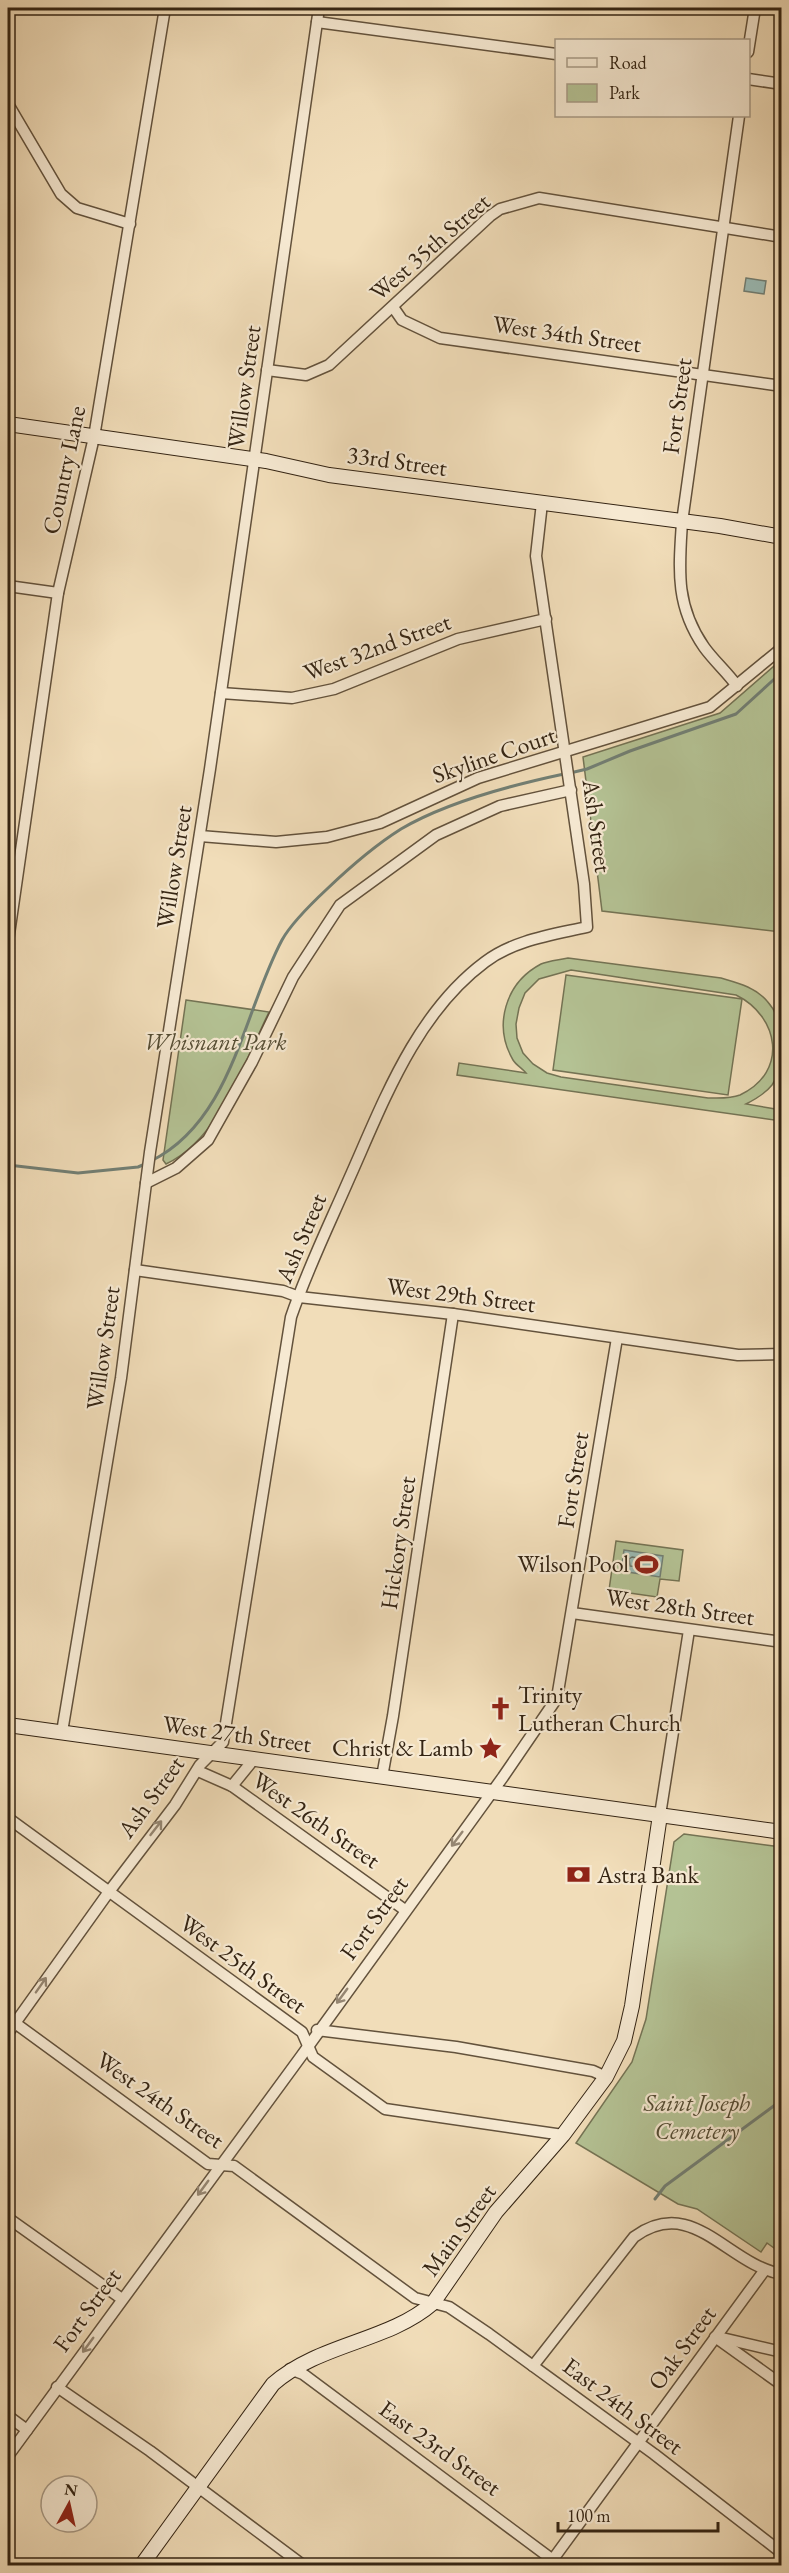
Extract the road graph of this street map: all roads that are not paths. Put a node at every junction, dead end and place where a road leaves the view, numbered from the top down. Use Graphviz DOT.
graph roads {
  1 [pos="165,8"];
  2 [pos="319,8"];
  3 [pos="755,8"];
  4 [pos="317,22"];
  5 [pos="750,39"];
  6 [pos="555,54"];
  7 [pos="750,80"];
  8 [pos="782,84"];
  9 [pos="8,104"];
  10 [pos="739,117"];
  11 [pos="130,224"];
  12 [pos="723,229"];
  13 [pos="782,237"];
  14 [pos="393,307"];
  15 [pos="267,370"];
  16 [pos="702,375"];
  17 [pos="782,386"];
  18 [pos="8,424"];
  19 [pos="94,437"];
  20 [pos="255,460"];
  21 [pos="542,503"];
  22 [pos="682,522"];
  23 [pos="782,537"];
  24 [pos="8,586"];
  25 [pos="58,593"];
  26 [pos="546,619"];
  27 [pos="782,648"];
  28 [pos="737,686"];
  29 [pos="221,693"];
  30 [pos="565,753"];
  31 [pos="571,790"];
  32 [pos="200,836"];
  33 [pos="8,941"];
  34 [pos="147,1179"];
  35 [pos="135,1270"];
  36 [pos="299,1297"];
  37 [pos="453,1314"];
  38 [pos="617,1338"];
  39 [pos="782,1354"];
  40 [pos="572,1613"];
  41 [pos="689,1630"];
  42 [pos="782,1642"];
  43 [pos="8,1725"];
  44 [pos="62,1732"];
  45 [pos="211,1753"];
  46 [pos="254,1759"];
  47 [pos="198,1771"];
  48 [pos="381,1777"];
  49 [pos="232,1786"];
  50 [pos="491,1791"];
  51 [pos="660,1815"];
  52 [pos="8,1818"];
  53 [pos="782,1832"];
  54 [pos="108,1893"];
  55 [pos="405,1910"];
  56 [pos="15,2023"];
  57 [pos="317,2030"];
  58 [pos="8,2033"];
  59 [pos="308,2045"];
  60 [pos="606,2076"];
  61 [pos="563,2135"];
  62 [pos="218,2166"];
  63 [pos="8,2218"];
  64 [pos="764,2271"];
  65 [pos="782,2274"];
  66 [pos="122,2299"];
  67 [pos="433,2303"];
  68 [pos="715,2337"];
  69 [pos="782,2352"];
  70 [pos="533,2366"];
  71 [pos="290,2369"];
  72 [pos="782,2385"];
  73 [pos="57,2387"];
  74 [pos="8,2416"];
  75 [pos="27,2430"];
  76 [pos="638,2442"];
  77 [pos="8,2456"];
  78 [pos="198,2487"];
  79 [pos="782,2553"];
  80 [pos="554,2563"];
  81 [pos="141,2565"];
  82 [pos="304,2565"];
  1 -- 11 [label="street, Country Lane"];
  2 -- 4 [label="street, Willow Street"];
  3 -- 5 [label="street"];
  4 -- 6 [label="street"];
  4 -- 15 [label="street, Willow Street"];
  7 -- 8 [label="street"];
  9 -- 11 [label="street"];
  10 -- 12 [label="street, Fort Street"];
  11 -- 19 [label="street, Country Lane"];
  12 -- 13 [label="street, West 35th Street"];
  12 -- 14 [label="street, West 35th Street"];
  12 -- 16 [label="street, Fort Street"];
  14 -- 15 [label="street, West 35th Street"];
  14 -- 16 [label="street, West 34th Street"];
  15 -- 20 [label="street, Willow Street"];
  16 -- 17 [label="street, West 34th Street"];
  16 -- 22 [label="street, Fort Street"];
  18 -- 19 [label="street, 33rd Street"];
  19 -- 20 [label="street, 33rd Street"];
  19 -- 25 [label="street, Country Lane"];
  20 -- 21 [label="street, 33rd Street"];
  20 -- 29 [label="street, Willow Street"];
  21 -- 22 [label="street, 33rd Street"];
  21 -- 26 [label="street, Ash Street"];
  22 -- 23 [label="street, 33rd Street"];
  22 -- 28 [label="street, Fort Street"];
  24 -- 25 [label="street"];
  25 -- 33 [label="street, Country Lane"];
  26 -- 29 [label="street, West 32nd Street"];
  26 -- 30 [label="street, Ash Street"];
  27 -- 28 [label="street, Skyline Court"];
  28 -- 30 [label="street, Skyline Court"];
  29 -- 32 [label="street, Willow Street"];
  30 -- 31 [label="street, Ash Street"];
  30 -- 32 [label="street, Skyline Court"];
  31 -- 34 [label="street"];
  31 -- 36 [label="street, Ash Street"];
  32 -- 34 [label="street, Willow Street"];
  34 -- 35 [label="street, Willow Street"];
  35 -- 36 [label="street, West 29th Street"];
  35 -- 44 [label="street, Willow Street"];
  36 -- 37 [label="street, West 29th Street"];
  36 -- 45 [label="street, Ash Street"];
  37 -- 38 [label="street, West 29th Street"];
  37 -- 48 [label="street, Hickory Street"];
  38 -- 39 [label="street, West 29th Street"];
  38 -- 40 [label="street, Fort Street"];
  40 -- 41 [label="street, West 28th Street"];
  40 -- 50 [label="street, Fort Street"];
  41 -- 42 [label="street, West 28th Street"];
  41 -- 51 [label="street"];
  43 -- 44 [label="street, West 27th Street"];
  44 -- 45 [label="street, West 27th Street"];
  45 -- 46 [label="street, West 27th Street"];
  45 -- 47 [label="street, Ash Street"];
  46 -- 48 [label="street, West 27th Street"];
  46 -- 49 [label="street"];
  47 -- 49 [label="street, West 26th Street"];
  54 -- 47 [label="street, Ash Street, one-way"];
  48 -- 50 [label="street, West 27th Street"];
  49 -- 55 [label="street, West 26th Street"];
  50 -- 51 [label="street, West 27th Street"];
  50 -- 55 [label="street, Fort Street, one-way"];
  51 -- 53 [label="street, West 27th Street"];
  51 -- 60 [label="street, Main Street"];
  52 -- 54 [label="street, West 25th Street"];
  56 -- 54 [label="street, Ash Street, one-way"];
  54 -- 59 [label="street, West 25th Street"];
  55 -- 57 [label="street, Fort Street, one-way"];
  56 -- 58 [label="street, Ash Street"];
  56 -- 62 [label="street, West 24th Street"];
  57 -- 59 [label="street, Fort Street"];
  57 -- 60 [label="street"];
  59 -- 61 [label="street, West 25th Street"];
  59 -- 62 [label="street, Fort Street"];
  60 -- 61 [label="street, Main Street"];
  61 -- 67 [label="street, Main Street"];
  62 -- 66 [label="street, Fort Street, one-way"];
  62 -- 67 [label="street, West 24th Street"];
  63 -- 66 [label="street"];
  64 -- 65 [label="street"];
  64 -- 68 [label="street, Oak Street"];
  64 -- 70 [label="street"];
  66 -- 73 [label="street, Fort Street, one-way"];
  67 -- 70 [label="street, East 24th Street"];
  67 -- 71 [label="street, Main Street"];
  68 -- 69 [label="street"];
  68 -- 72 [label="street"];
  68 -- 76 [label="street, Oak Street"];
  70 -- 76 [label="street, East 24th Street"];
  71 -- 78 [label="street, Main Street"];
  71 -- 80 [label="street, East 23rd Street"];
  73 -- 75 [label="street, Fort Street"];
  73 -- 78 [label="street"];
  74 -- 75 [label="street"];
  75 -- 77 [label="street, Fort Street"];
  76 -- 79 [label="street, East 24th Street"];
  76 -- 80 [label="street, Oak Street"];
  78 -- 81 [label="street, Main Street"];
  78 -- 82 [label="street"];
}
